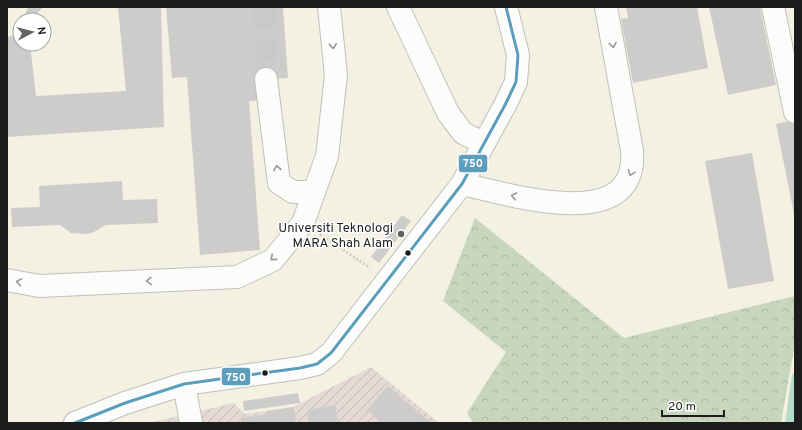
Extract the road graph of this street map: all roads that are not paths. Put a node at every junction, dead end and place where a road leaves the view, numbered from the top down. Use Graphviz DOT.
graph roads {
  1 [pos="329,7"];
  2 [pos="398,7"];
  3 [pos="506,7"];
  4 [pos="606,7"];
  5 [pos="773,7"];
  6 [pos="266,79"];
  7 [pos="795,112"];
  8 [pos="483,143"];
  9 [pos="462,184"];
  10 [pos="314,192"];
  11 [pos="7,280"];
  12 [pos="184,384"];
  13 [pos="75,423"];
  14 [pos="190,423"];
  1 -- 10 [label="street, one-way"];
  2 -- 8 [label="street"];
  3 -- 8 [label="street"];
  4 -- 9 [label="street, one-way"];
  5 -- 7 [label="street"];
  10 -- 6 [label="street, one-way"];
  8 -- 9 [label="street"];
  9 -- 12 [label="street"];
  10 -- 11 [label="street, one-way"];
  12 -- 13 [label="street"];
  12 -- 14 [label="street"];
}
